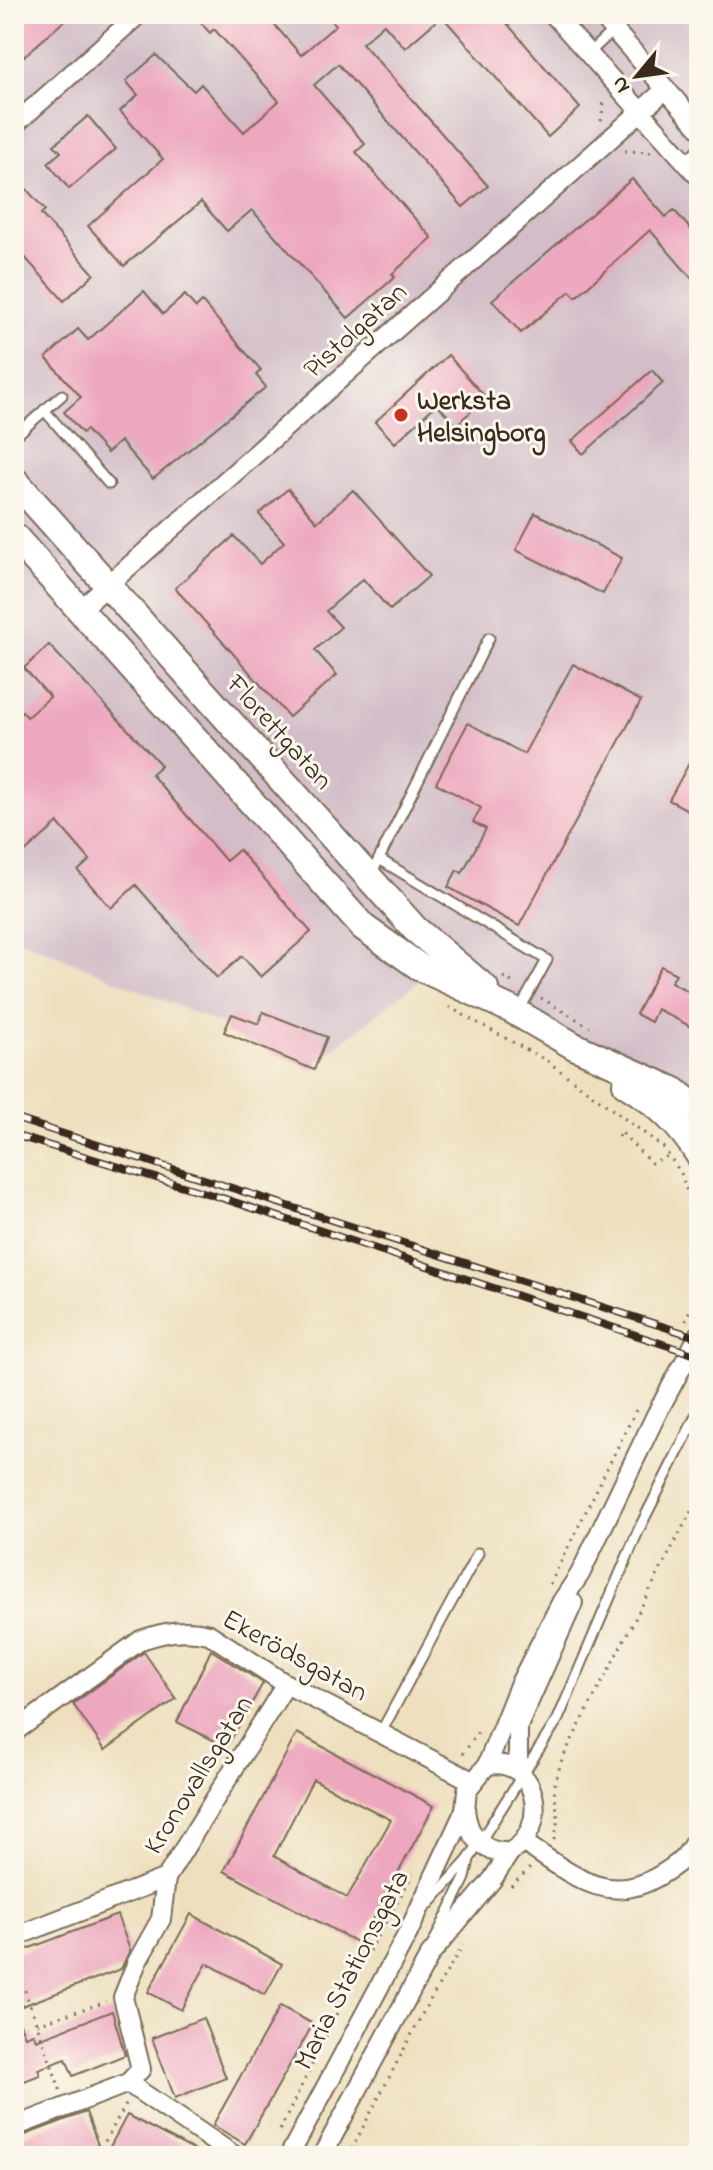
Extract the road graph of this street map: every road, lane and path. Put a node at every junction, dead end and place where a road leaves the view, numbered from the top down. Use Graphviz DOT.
graph roads {
  1 [pos="139,14"];
  2 [pos="553,14"];
  3 [pos="600,14"];
  4 [pos="630,14"];
  5 [pos="613,29"];
  6 [pos="588,54"];
  7 [pos="666,89"];
  8 [pos="640,112"];
  9 [pos="14,125"];
  10 [pos="699,127"];
  11 [pos="692,155"];
  12 [pos="699,177"];
  13 [pos="62,395"];
  14 [pos="44,410"];
  15 [pos="14,437"];
  16 [pos="14,480"];
  17 [pos="109,484"];
  18 [pos="14,536"];
  19 [pos="108,585"];
  20 [pos="80,610"];
  21 [pos="489,638"];
  22 [pos="374,869"];
  23 [pos="515,1012"];
  24 [pos="692,1121"];
  25 [pos="618,1137"];
  26 [pos="663,1147"];
  27 [pos="699,1155"];
  28 [pos="669,1156"];
  29 [pos="699,1212"];
  30 [pos="693,1213"];
  31 [pos="699,1255"];
  32 [pos="699,1335"];
  33 [pos="699,1410"];
  34 [pos="478,1553"];
  35 [pos="580,1574"];
  36 [pos="286,1684"];
  37 [pos="14,1732"];
  38 [pos="381,1732"];
  39 [pos="487,1765"];
  40 [pos="521,1773"];
  41 [pos="472,1781"];
  42 [pos="465,1810"];
  43 [pos="699,1834"];
  44 [pos="480,1843"];
  45 [pos="517,1847"];
  46 [pos="469,1859"];
  47 [pos="166,1878"];
  48 [pos="408,1933"];
  49 [pos="14,1937"];
  50 [pos="430,1955"];
  51 [pos="14,1960"];
  52 [pos="123,1997"];
  53 [pos="37,2024"];
  54 [pos="132,2085"];
  55 [pos="67,2106"];
  56 [pos="14,2127"];
  57 [pos="96,2156"];
  58 [pos="235,2156"];
  59 [pos="289,2156"];
  60 [pos="322,2156"];
  1 -- 9 [label="street"];
  2 -- 6 [label="street"];
  3 -- 5 [label="street"];
  4 -- 5 [label="lane"];
  5 -- 6 [label="lane"];
  5 -- 7 [label="street"];
  6 -- 8 [label="street"];
  7 -- 8 [label="street, Pistolgatan"];
  7 -- 10 [label="street"];
  8 -- 11 [label="street"];
  8 -- 19 [label="street, Pistolgatan"];
  11 -- 12 [label="street"];
  13 -- 14 [label="lane"];
  14 -- 15 [label="lane"];
  14 -- 17 [label="lane"];
  16 -- 19 [label="street, Florettgatan"];
  18 -- 20 [label="street, Florettgatan"];
  19 -- 20 [label="street, Pistolgatan"];
  19 -- 22 [label="street, Florettgatan"];
  20 -- 23 [label="street, Florettgatan"];
  21 -- 22 [label="lane"];
  22 -- 23 [label="street, Florettgatan"];
  22 -- 23 [label="lane"];
  23 -- 24 [label="street, Florettgatan"];
  24 -- 27 [label="street"];
  25 -- 28 [label="path"];
  26 -- 28 [label="path"];
  28 -- 30 [label="path"];
  29 -- 30 [label="path"];
  30 -- 31 [label="path"];
  32 -- 35 [label="street, Maria Stationsgata"];
  33 -- 40 [label="lane"];
  34 -- 38 [label="lane"];
  35 -- 39 [label="street, Maria Stationsgata"];
  35 -- 40 [label="street, Maria Stationsgata"];
  36 -- 37 [label="street, Ekerödsgatan"];
  36 -- 38 [label="street, Ekerödsgatan"];
  36 -- 47 [label="street, Kronovallsgatan"];
  38 -- 41 [label="street, Ekerödsgatan"];
  39 -- 40 [label="street"];
  39 -- 41 [label="street, Maria Stationsgata"];
  40 -- 44 [label="lane"];
  40 -- 45 [label="street, Maria Stationsgata"];
  41 -- 42 [label="street, Maria Stationsgata"];
  42 -- 44 [label="street"];
  42 -- 48 [label="street, Maria Stationsgata"];
  43 -- 45 [label="street"];
  44 -- 45 [label="street"];
  44 -- 46 [label="lane"];
  45 -- 50 [label="street, Maria Stationsgata"];
  46 -- 48 [label="lane"];
  46 -- 50 [label="lane"];
  47 -- 49 [label="street, Kronovallsgatan"];
  47 -- 52 [label="street"];
  48 -- 59 [label="street, Maria Stationsgata"];
  50 -- 60 [label="street, Maria Stationsgata"];
  51 -- 53 [label="path"];
  52 -- 53 [label="path"];
  52 -- 54 [label="street"];
  53 -- 55 [label="path"];
  54 -- 55 [label="street"];
  54 -- 57 [label="path"];
  54 -- 58 [label="street"];
  55 -- 56 [label="street"];
}
